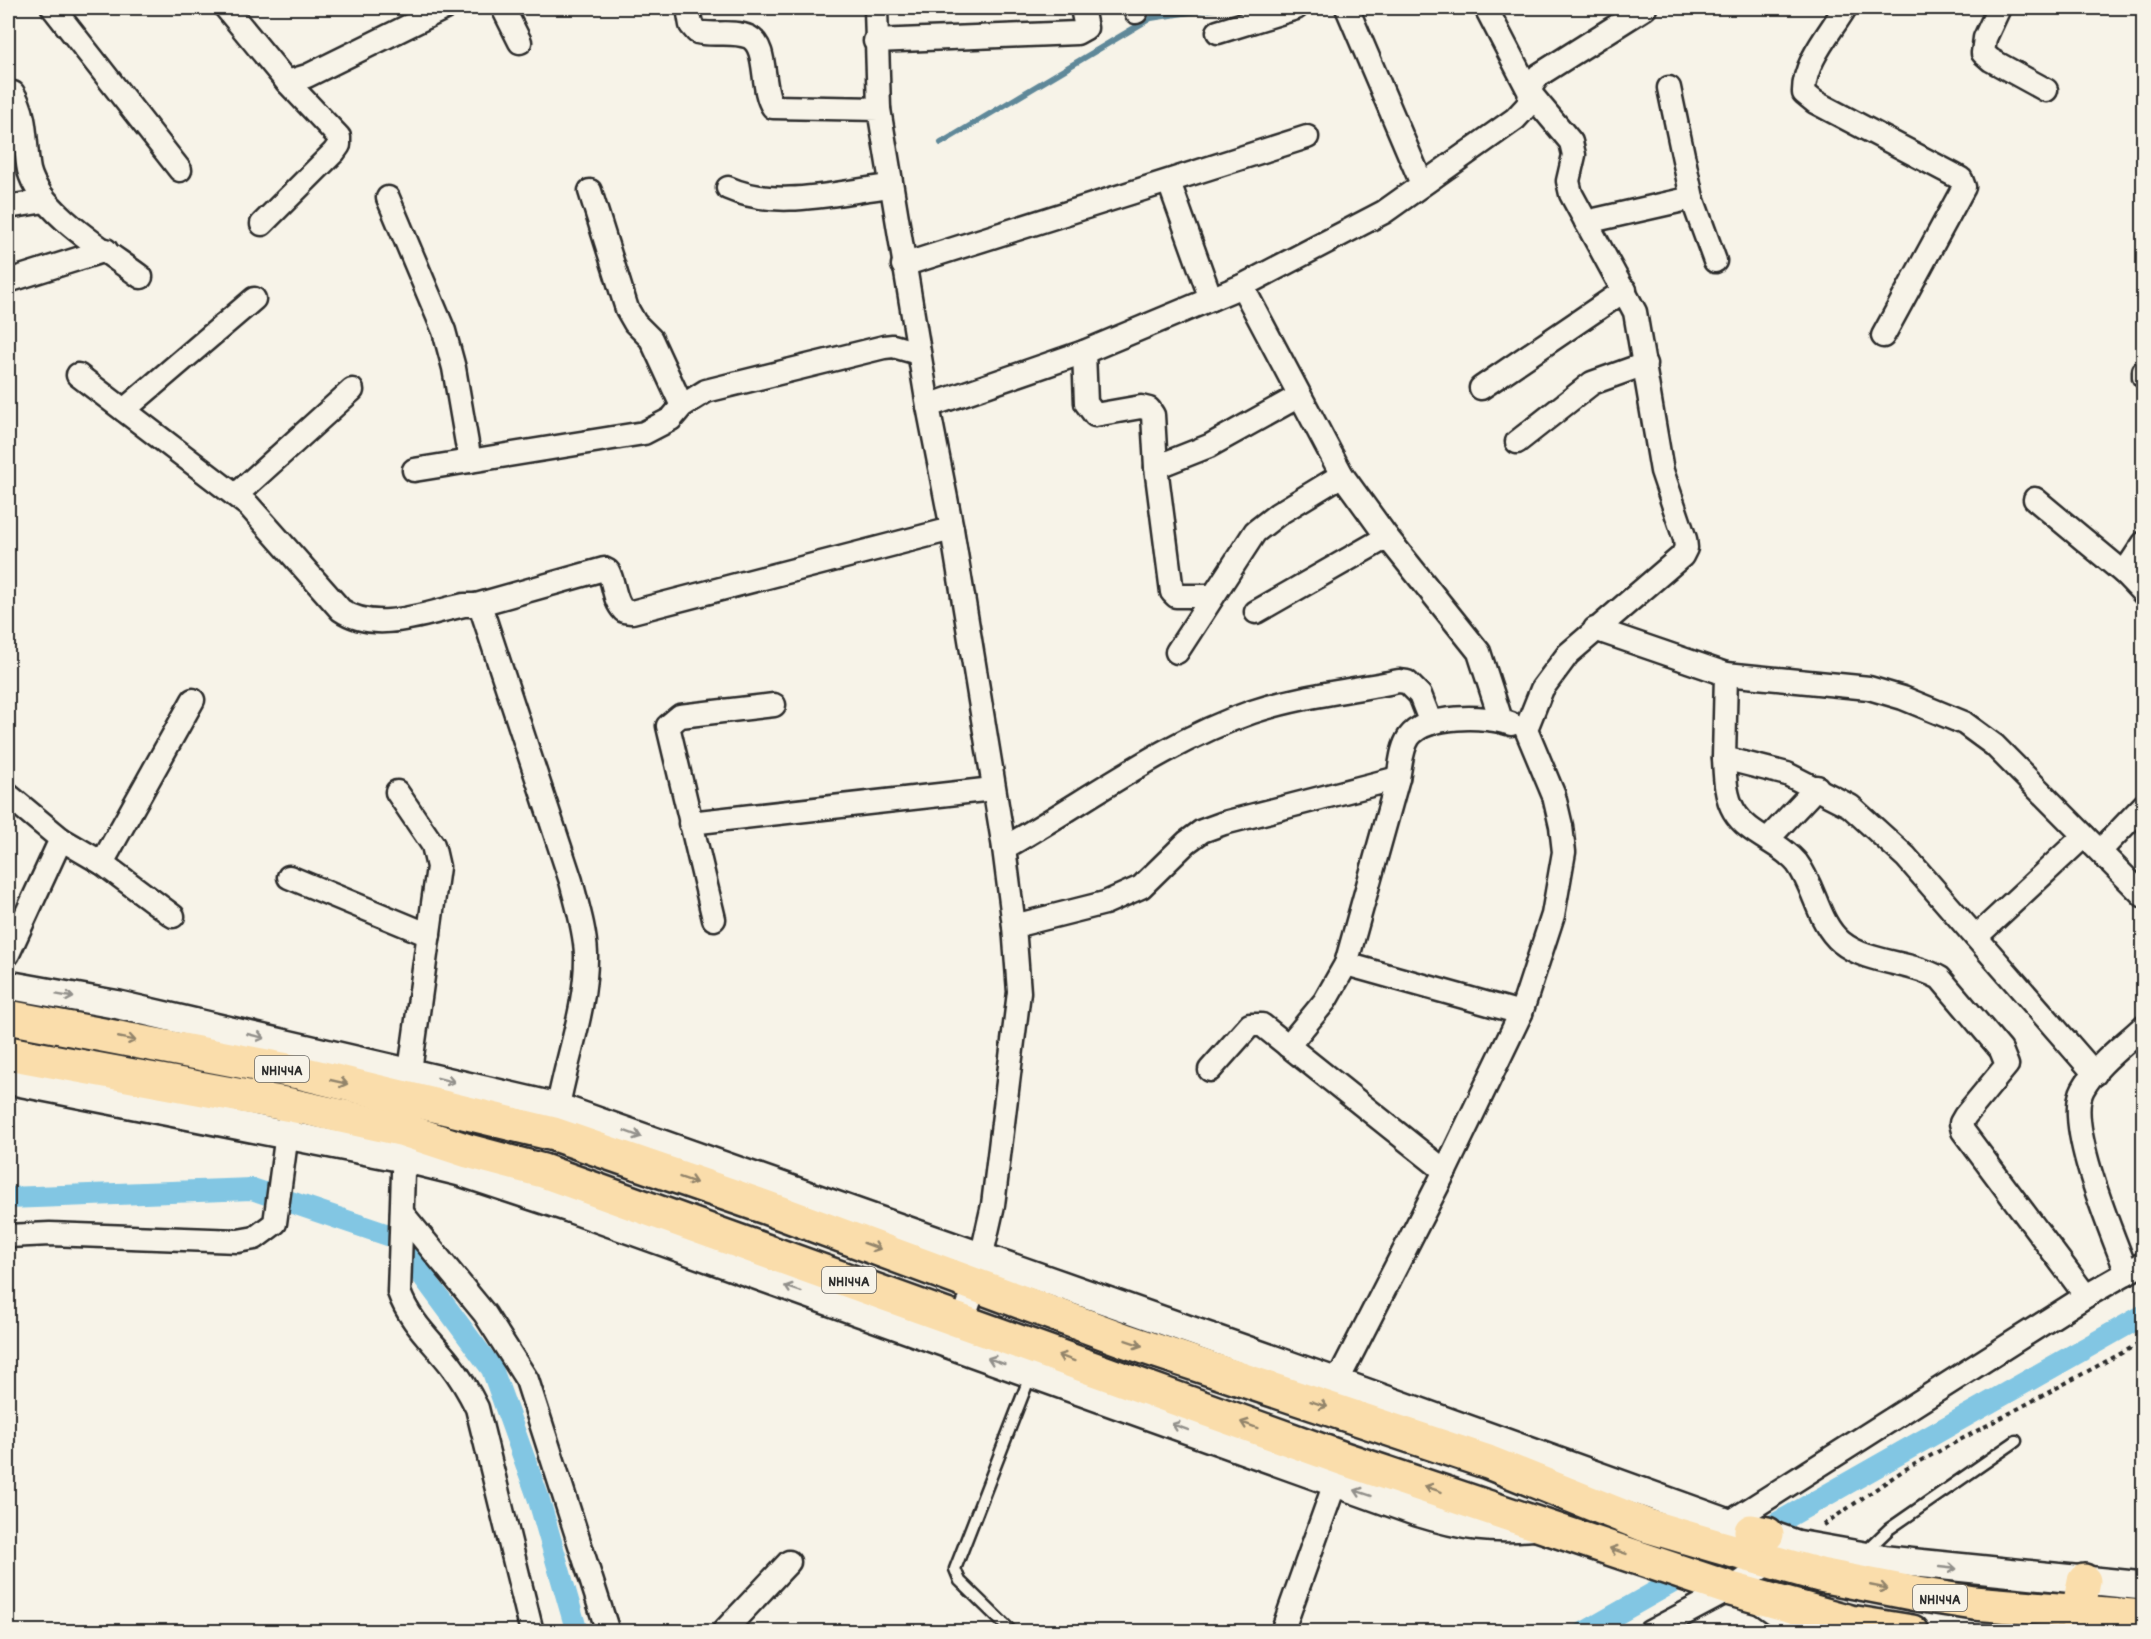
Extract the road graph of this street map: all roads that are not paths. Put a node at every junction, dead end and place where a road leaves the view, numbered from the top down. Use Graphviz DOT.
graph roads {
  1 [pos="53,8"];
  2 [pos="225,8"];
  3 [pos="445,8"];
  4 [pos="502,8"];
  5 [pos="688,8"];
  6 [pos="876,8"];
  7 [pos="1082,8"];
  8 [pos="1296,8"];
  9 [pos="1347,8"];
  10 [pos="1486,8"];
  11 [pos="1646,8"];
  12 [pos="1845,8"];
  13 [pos="1999,8"];
  14 [pos="1620,14"];
  15 [pos="1218,32"];
  16 [pos="875,41"];
  17 [pos="520,42"];
  18 [pos="287,82"];
  19 [pos="1668,88"];
  20 [pos="2046,90"];
  21 [pos="8,92"];
  22 [pos="1530,93"];
  23 [pos="879,109"];
  24 [pos="1307,137"];
  25 [pos="180,170"];
  26 [pos="888,173"];
  27 [pos="1169,182"];
  28 [pos="1422,184"];
  29 [pos="728,188"];
  30 [pos="590,191"];
  31 [pos="388,198"];
  32 [pos="1692,198"];
  33 [pos="45,201"];
  34 [pos="8,207"];
  35 [pos="1586,222"];
  36 [pos="262,224"];
  37 [pos="106,250"];
  38 [pos="1714,261"];
  39 [pos="903,265"];
  40 [pos="141,278"];
  41 [pos="8,281"];
  42 [pos="1242,286"];
  43 [pos="1625,290"];
  44 [pos="254,299"];
  45 [pos="1211,299"];
  46 [pos="1883,336"];
  47 [pos="1083,352"];
  48 [pos="918,353"];
  49 [pos="1645,364"];
  50 [pos="2144,371"];
  51 [pos="78,375"];
  52 [pos="2144,377"];
  53 [pos="1481,388"];
  54 [pos="352,390"];
  55 [pos="1299,396"];
  56 [pos="682,406"];
  57 [pos="928,406"];
  58 [pos="124,410"];
  59 [pos="1517,442"];
  60 [pos="470,461"];
  61 [pos="1156,467"];
  62 [pos="414,470"];
  63 [pos="1342,475"];
  64 [pos="236,495"];
  65 [pos="2035,499"];
  66 [pos="952,529"];
  67 [pos="1387,537"];
  68 [pos="2144,543"];
  69 [pos="2124,573"];
  70 [pos="2144,594"];
  71 [pos="1212,596"];
  72 [pos="476,605"];
  73 [pos="1256,612"];
  74 [pos="1595,629"];
  75 [pos="1177,652"];
  76 [pos="1726,674"];
  77 [pos="193,700"];
  78 [pos="774,705"];
  79 [pos="1501,720"];
  80 [pos="1431,723"];
  81 [pos="1526,729"];
  82 [pos="1724,758"];
  83 [pos="1398,778"];
  84 [pos="1816,787"];
  85 [pos="993,789"];
  86 [pos="397,792"];
  87 [pos="8,795"];
  88 [pos="2144,805"];
  89 [pos="690,823"];
  90 [pos="61,839"];
  91 [pos="1768,839"];
  92 [pos="2092,843"];
  93 [pos="1004,848"];
  94 [pos="102,863"];
  95 [pos="289,877"];
  96 [pos="2144,896"];
  97 [pos="173,916"];
  98 [pos="714,919"];
  99 [pos="1014,926"];
  100 [pos="429,935"];
  101 [pos="1976,937"];
  102 [pos="8,954"];
  103 [pos="1346,964"];
  104 [pos="8,985"];
  105 [pos="1521,1013"];
  106 [pos="8,1017"];
  107 [pos="2144,1026"];
  108 [pos="1288,1046"];
  109 [pos="8,1053"];
  110 [pos="1210,1070"];
  111 [pos="2095,1074"];
  112 [pos="8,1080"];
  113 [pos="408,1084"];
  114 [pos="289,1119"];
  115 [pos="556,1120"];
  116 [pos="404,1144"];
  117 [pos="1445,1171"];
  118 [pos="402,1213"];
  119 [pos="8,1236"];
  120 [pos="2135,1268"];
  121 [pos="979,1271"];
  122 [pos="2086,1296"];
  123 [pos="963,1321"];
  124 [pos="1031,1374"];
  125 [pos="1337,1382"];
  126 [pos="2016,1441"];
  127 [pos="1335,1483"];
  128 [pos="1542,1526"];
  129 [pos="1753,1542"];
  130 [pos="789,1562"];
  131 [pos="1853,1568"];
  132 [pos="2144,1586"];
  133 [pos="1731,1588"];
  134 [pos="2081,1596"];
  135 [pos="2144,1617"];
  136 [pos="1851,1627"];
  137 [pos="532,1632"];
  138 [pos="608,1632"];
  139 [pos="723,1632"];
  140 [pos="1012,1632"];
  141 [pos="1282,1632"];
  142 [pos="1650,1632"];
  143 [pos="1806,1632"];
  144 [pos="1912,1632"];
  1 -- 25 [label="street"];
  2 -- 18 [label="street"];
  3 -- 18 [label="street"];
  4 -- 17 [label="street"];
  5 -- 23 [label="street"];
  6 -- 16 [label="street"];
  7 -- 16 [label="street"];
  8 -- 15 [label="street"];
  9 -- 28 [label="street"];
  10 -- 22 [label="street"];
  11 -- 14 [label="street"];
  12 -- 46 [label="street"];
  13 -- 20 [label="street"];
  14 -- 22 [label="street"];
  16 -- 23 [label="street"];
  18 -- 36 [label="street"];
  19 -- 32 [label="street"];
  21 -- 33 [label="street"];
  22 -- 28 [label="street"];
  22 -- 35 [label="street"];
  23 -- 26 [label="street"];
  24 -- 27 [label="street"];
  26 -- 29 [label="street"];
  26 -- 39 [label="street"];
  27 -- 39 [label="street"];
  27 -- 45 [label="street"];
  28 -- 42 [label="street"];
  30 -- 56 [label="street"];
  31 -- 60 [label="street"];
  32 -- 35 [label="street"];
  32 -- 38 [label="street"];
  33 -- 34 [label="street"];
  33 -- 37 [label="street"];
  35 -- 43 [label="street"];
  37 -- 40 [label="street"];
  37 -- 41 [label="street"];
  39 -- 48 [label="street"];
  42 -- 45 [label="street"];
  42 -- 55 [label="street"];
  43 -- 49 [label="street"];
  43 -- 53 [label="street"];
  44 -- 58 [label="street"];
  45 -- 47 [label="street"];
  47 -- 57 [label="street"];
  47 -- 61 [label="street"];
  48 -- 56 [label="street"];
  48 -- 57 [label="street"];
  49 -- 59 [label="street"];
  49 -- 74 [label="street"];
  50 -- 52 [label="street"];
  51 -- 58 [label="street"];
  54 -- 64 [label="street"];
  55 -- 61 [label="street"];
  55 -- 63 [label="street"];
  56 -- 60 [label="street"];
  57 -- 66 [label="street"];
  58 -- 64 [label="street"];
  60 -- 62 [label="street"];
  61 -- 71 [label="street"];
  63 -- 67 [label="street"];
  63 -- 71 [label="street"];
  64 -- 72 [label="street"];
  65 -- 69 [label="street"];
  66 -- 72 [label="street"];
  66 -- 85 [label="street"];
  67 -- 73 [label="street"];
  67 -- 79 [label="street"];
  68 -- 69 [label="street"];
  69 -- 70 [label="street"];
  71 -- 75 [label="street"];
  72 -- 115 [label="street"];
  74 -- 76 [label="street"];
  74 -- 81 [label="street"];
  76 -- 82 [label="street"];
  76 -- 92 [label="street"];
  77 -- 94 [label="street"];
  78 -- 89 [label="street"];
  79 -- 80 [label="street"];
  79 -- 81 [label="street"];
  80 -- 83 [label="street"];
  80 -- 93 [label="street"];
  81 -- 105 [label="street"];
  82 -- 84 [label="street"];
  82 -- 91 [label="street"];
  83 -- 99 [label="street"];
  83 -- 103 [label="street"];
  84 -- 91 [label="street"];
  84 -- 101 [label="street"];
  85 -- 89 [label="street"];
  85 -- 93 [label="street"];
  86 -- 100 [label="street"];
  87 -- 90 [label="street"];
  88 -- 92 [label="street"];
  89 -- 98 [label="street"];
  90 -- 94 [label="street"];
  90 -- 102 [label="street"];
  91 -- 122 [label="street"];
  92 -- 96 [label="street"];
  92 -- 101 [label="street"];
  93 -- 99 [label="street"];
  94 -- 97 [label="street"];
  95 -- 100 [label="street"];
  99 -- 121 [label="street"];
  100 -- 113 [label="street"];
  101 -- 111 [label="street"];
  103 -- 105 [label="street"];
  103 -- 108 [label="street"];
  104 -- 113 [label="street, one-way"];
  105 -- 117 [label="street"];
  106 -- 113 [label="highway, NH144A, one-way"];
  107 -- 111 [label="street"];
  108 -- 110 [label="street"];
  108 -- 117 [label="street"];
  109 -- 114 [label="highway, NH144A"];
  111 -- 120 [label="street"];
  112 -- 114 [label="street"];
  113 -- 115 [label="highway, NH144A, one-way"];
  113 -- 116 [label="street"];
  114 -- 116 [label="highway, NH144A"];
  114 -- 119 [label="street"];
  115 -- 121 [label="highway, NH144A, one-way"];
  116 -- 118 [label="street"];
  116 -- 123 [label="highway, NH144A"];
  124 -- 116 [label="street, one-way"];
  117 -- 125 [label="street"];
  118 -- 137 [label="street"];
  118 -- 138 [label="street"];
  120 -- 122 [label="street"];
  121 -- 123 [label="street"];
  121 -- 125 [label="street"];
  121 -- 129 [label="highway, NH144A, one-way"];
  122 -- 129 [label="street"];
  128 -- 123 [label="highway, NH144A, one-way"];
  127 -- 124 [label="street, one-way"];
  124 -- 140 [label="lane"];
  125 -- 129 [label="street"];
  126 -- 131 [label="lane"];
  128 -- 127 [label="street, one-way"];
  127 -- 141 [label="street"];
  133 -- 128 [label="highway, NH144A, one-way"];
  129 -- 131 [label="highway, NH144A"];
  129 -- 133 [label="street"];
  130 -- 139 [label="street"];
  131 -- 134 [label="highway, NH144A, one-way"];
  132 -- 134 [label="street"];
  133 -- 136 [label="highway, NH144A"];
  133 -- 142 [label="street"];
  133 -- 143 [label="street"];
  134 -- 135 [label="highway, NH144A"];
  136 -- 144 [label="highway, NH144A"];
}
